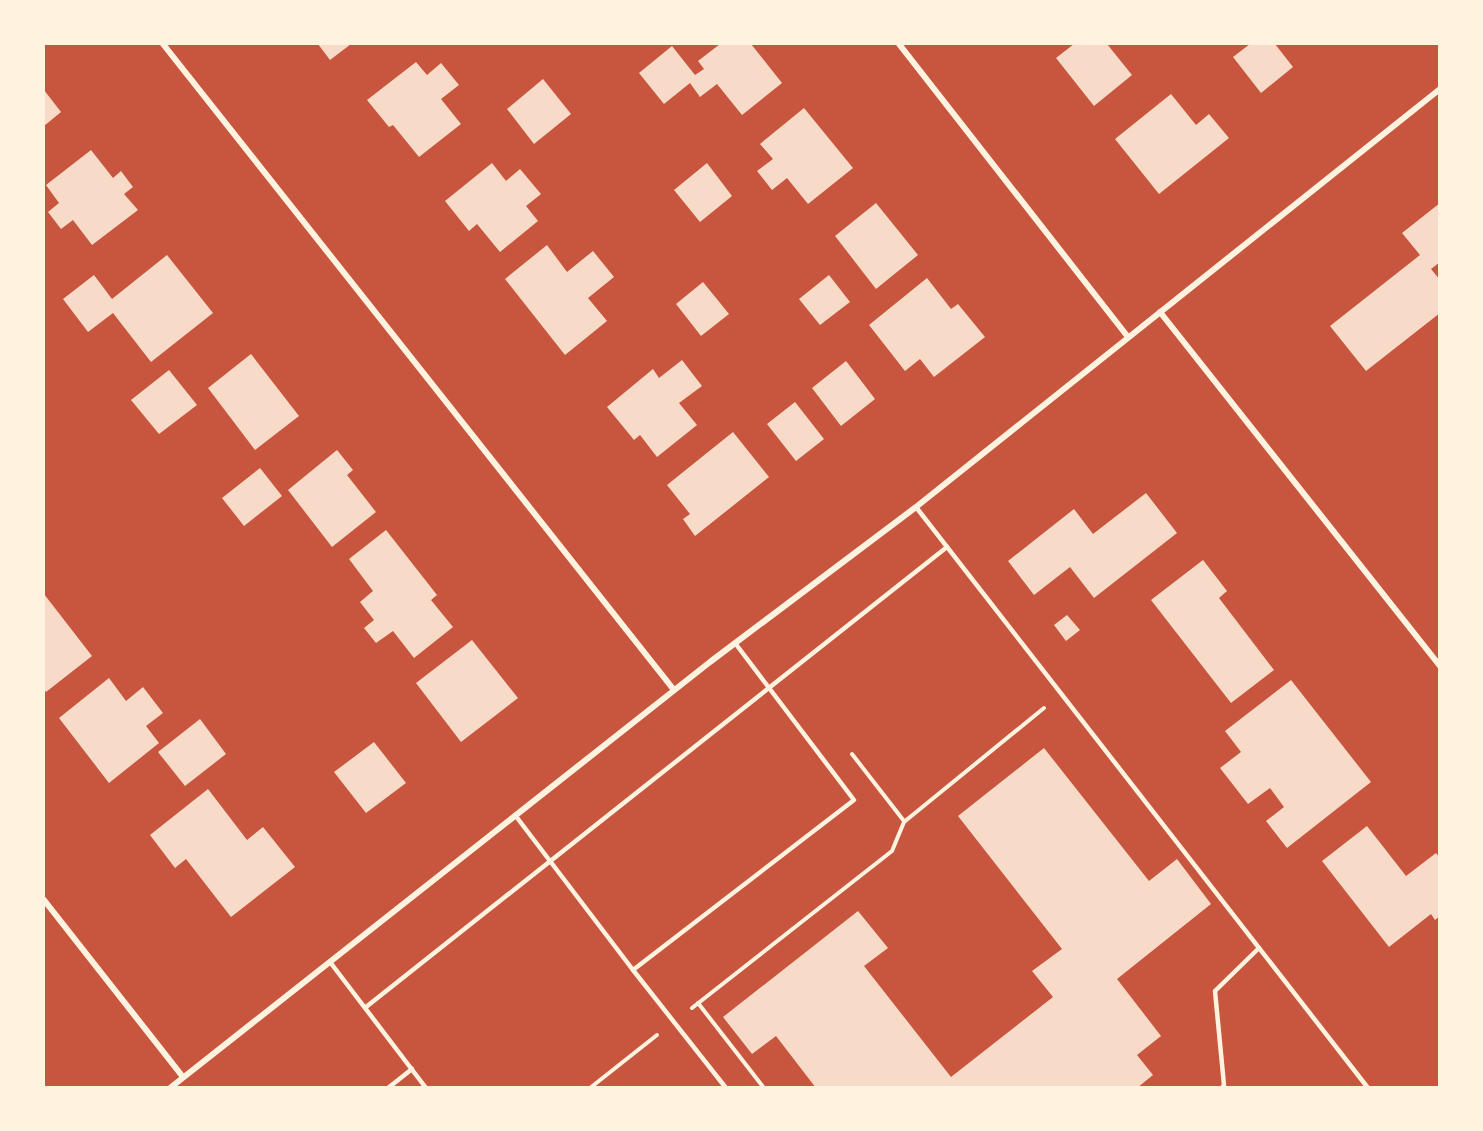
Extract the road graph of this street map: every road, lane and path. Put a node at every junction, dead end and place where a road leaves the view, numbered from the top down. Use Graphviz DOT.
graph roads {
  1 [pos="162,44"];
  2 [pos="899,44"];
  3 [pos="1440,89"];
  4 [pos="1160,312"];
  5 [pos="1128,337"];
  6 [pos="916,507"];
  7 [pos="947,547"];
  8 [pos="735,643"];
  9 [pos="1440,666"];
  10 [pos="770,688"];
  11 [pos="674,690"];
  12 [pos="1061,694"];
  13 [pos="515,815"];
  14 [pos="550,862"];
  15 [pos="44,900"];
  16 [pos="1258,948"];
  17 [pos="330,962"];
  18 [pos="633,970"];
  19 [pos="698,1003"];
  20 [pos="366,1007"];
  21 [pos="683,1015"];
  22 [pos="663,1031"];
  23 [pos="412,1069"];
  24 [pos="183,1077"];
  25 [pos="170,1088"];
  26 [pos="388,1088"];
  27 [pos="426,1088"];
  28 [pos="590,1088"];
  29 [pos="726,1088"];
  30 [pos="764,1088"];
  31 [pos="1222,1088"];
  32 [pos="1368,1088"];
  1 -- 11 [label="street"];
  2 -- 5 [label="street"];
  3 -- 4 [label="street"];
  4 -- 5 [label="street"];
  4 -- 9 [label="street"];
  5 -- 6 [label="street"];
  6 -- 7 [label="lane"];
  6 -- 8 [label="street"];
  7 -- 10 [label="lane"];
  7 -- 12 [label="lane"];
  8 -- 10 [label="lane"];
  8 -- 11 [label="street"];
  10 -- 14 [label="lane"];
  10 -- 18 [label="lane"];
  11 -- 13 [label="street"];
  12 -- 16 [label="lane"];
  12 -- 19 [label="path"];
  13 -- 14 [label="lane"];
  13 -- 17 [label="street"];
  14 -- 18 [label="lane"];
  14 -- 20 [label="lane"];
  15 -- 24 [label="street"];
  16 -- 31 [label="lane"];
  16 -- 32 [label="lane"];
  17 -- 20 [label="lane"];
  17 -- 24 [label="street"];
  18 -- 29 [label="lane"];
  19 -- 21 [label="path"];
  19 -- 30 [label="path"];
  20 -- 23 [label="lane"];
  22 -- 28 [label="path"];
  23 -- 26 [label="lane"];
  23 -- 27 [label="lane"];
  24 -- 25 [label="street"];
}
